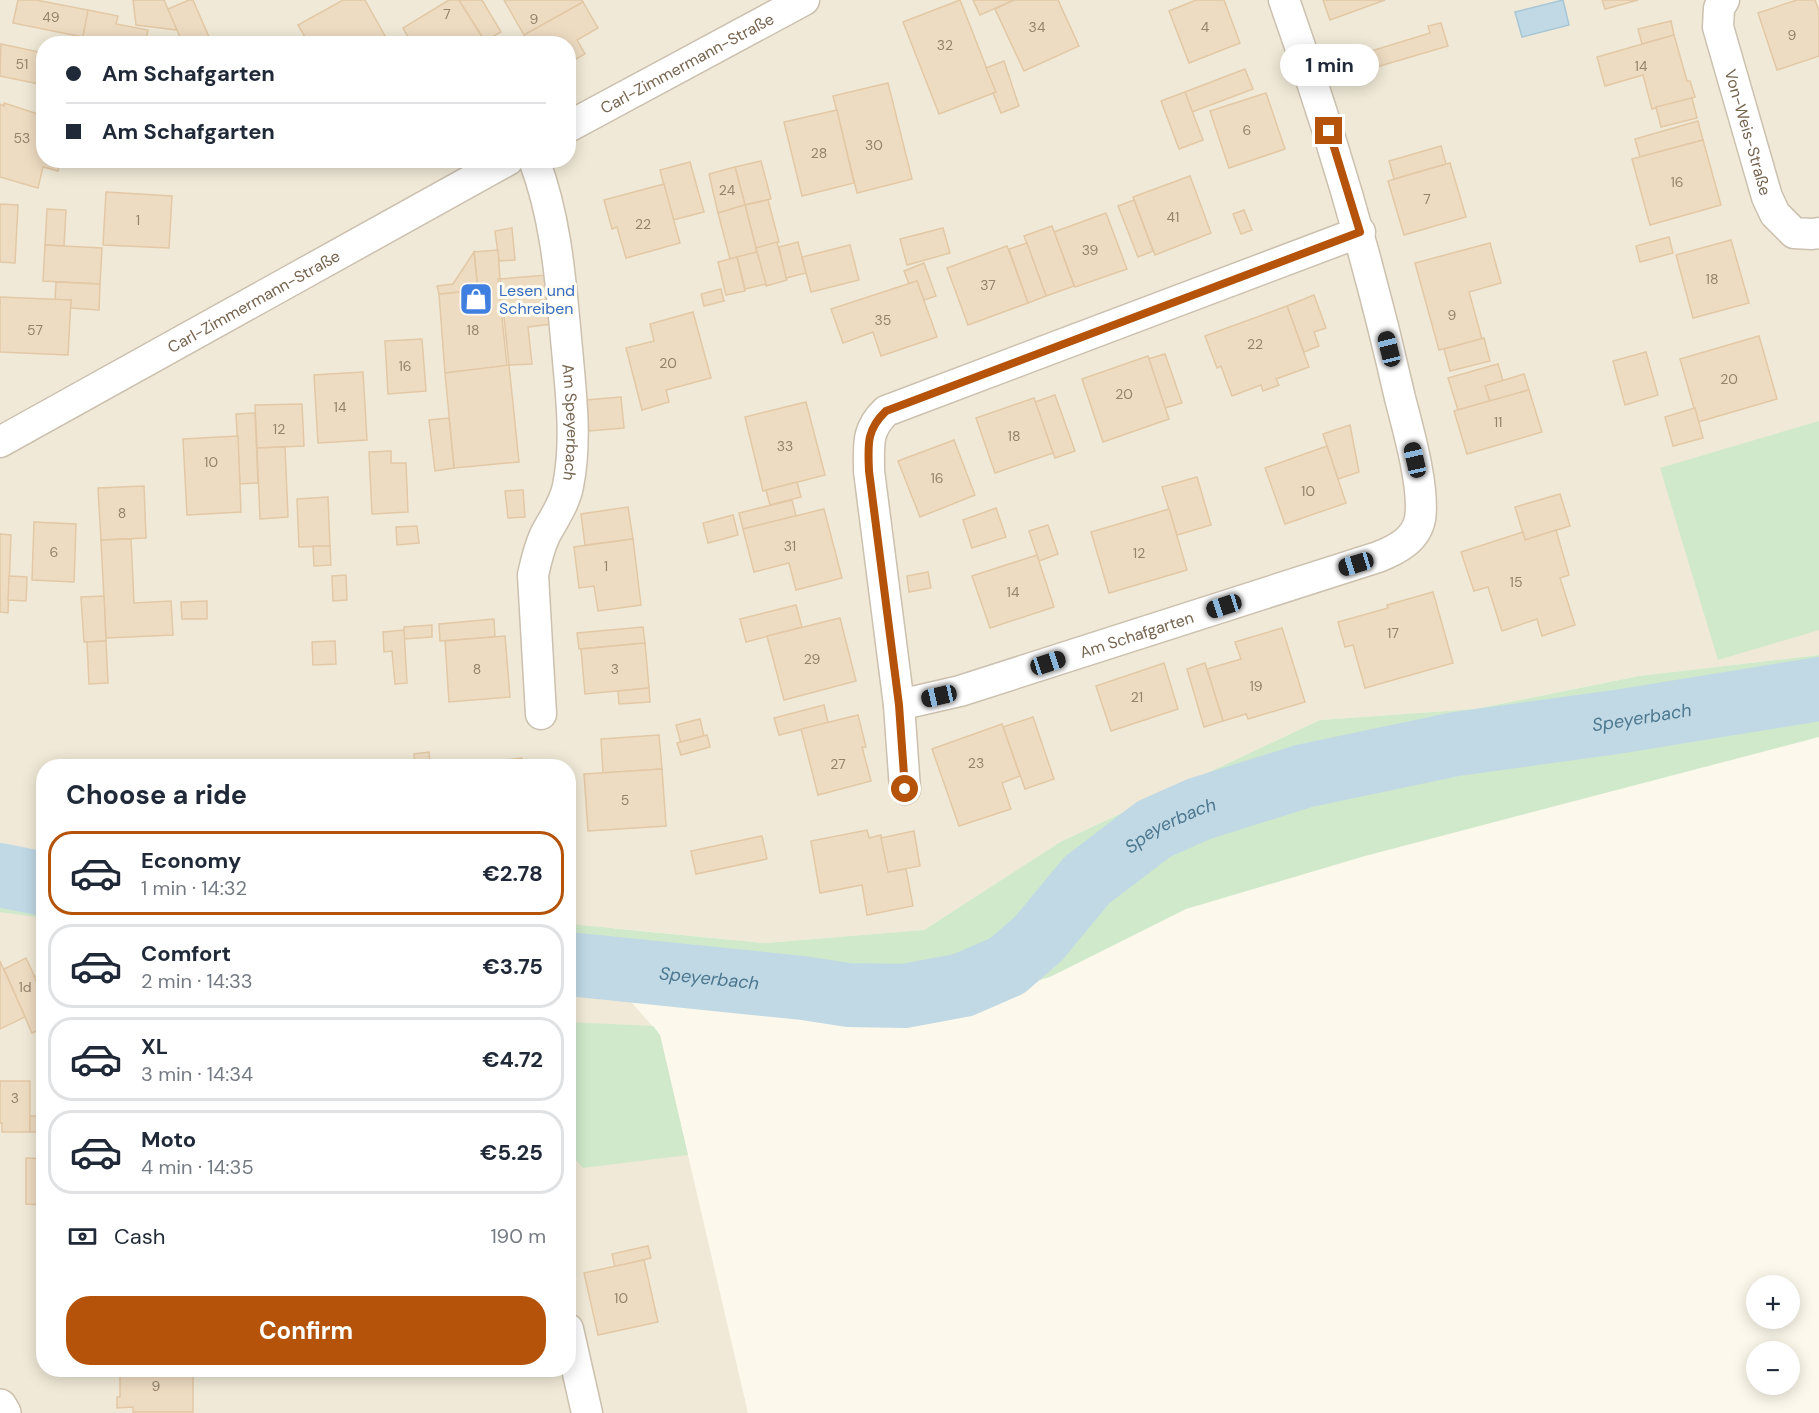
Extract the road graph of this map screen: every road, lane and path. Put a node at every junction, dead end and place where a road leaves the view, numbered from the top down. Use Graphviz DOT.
graph roads {
  1 [pos="804,0"];
  2 [pos="1284,0"];
  3 [pos="1724,0"];
  4 [pos="576,123"];
  5 [pos="493,168"];
  6 [pos="537,168"];
  7 [pos="1360,232"];
  8 [pos="1819,233"];
  9 [pos="0,442"];
  10 [pos="899,705"];
  11 [pos="541,714"];
  12 [pos="905,789"];
  13 [pos="576,1364"];
  14 [pos="0,1406"];
  15 [pos="4,1413"];
  16 [pos="587,1413"];
  1 -- 4 [label="street, Carl-Zimmermann-Straße"];
  2 -- 7 [label="street, Am Schafgarten"];
  3 -- 8 [label="street, Von-Weis-Straße"];
  5 -- 9 [label="street, Carl-Zimmermann-Straße"];
  6 -- 11 [label="street, Am Speyerbach"];
  7 -- 10 [label="street"];
  7 -- 10 [label="street, Am Schafgarten"];
  10 -- 12 [label="street"];
  13 -- 16 [label="street"];
  14 -- 15 [label="street"];
}
